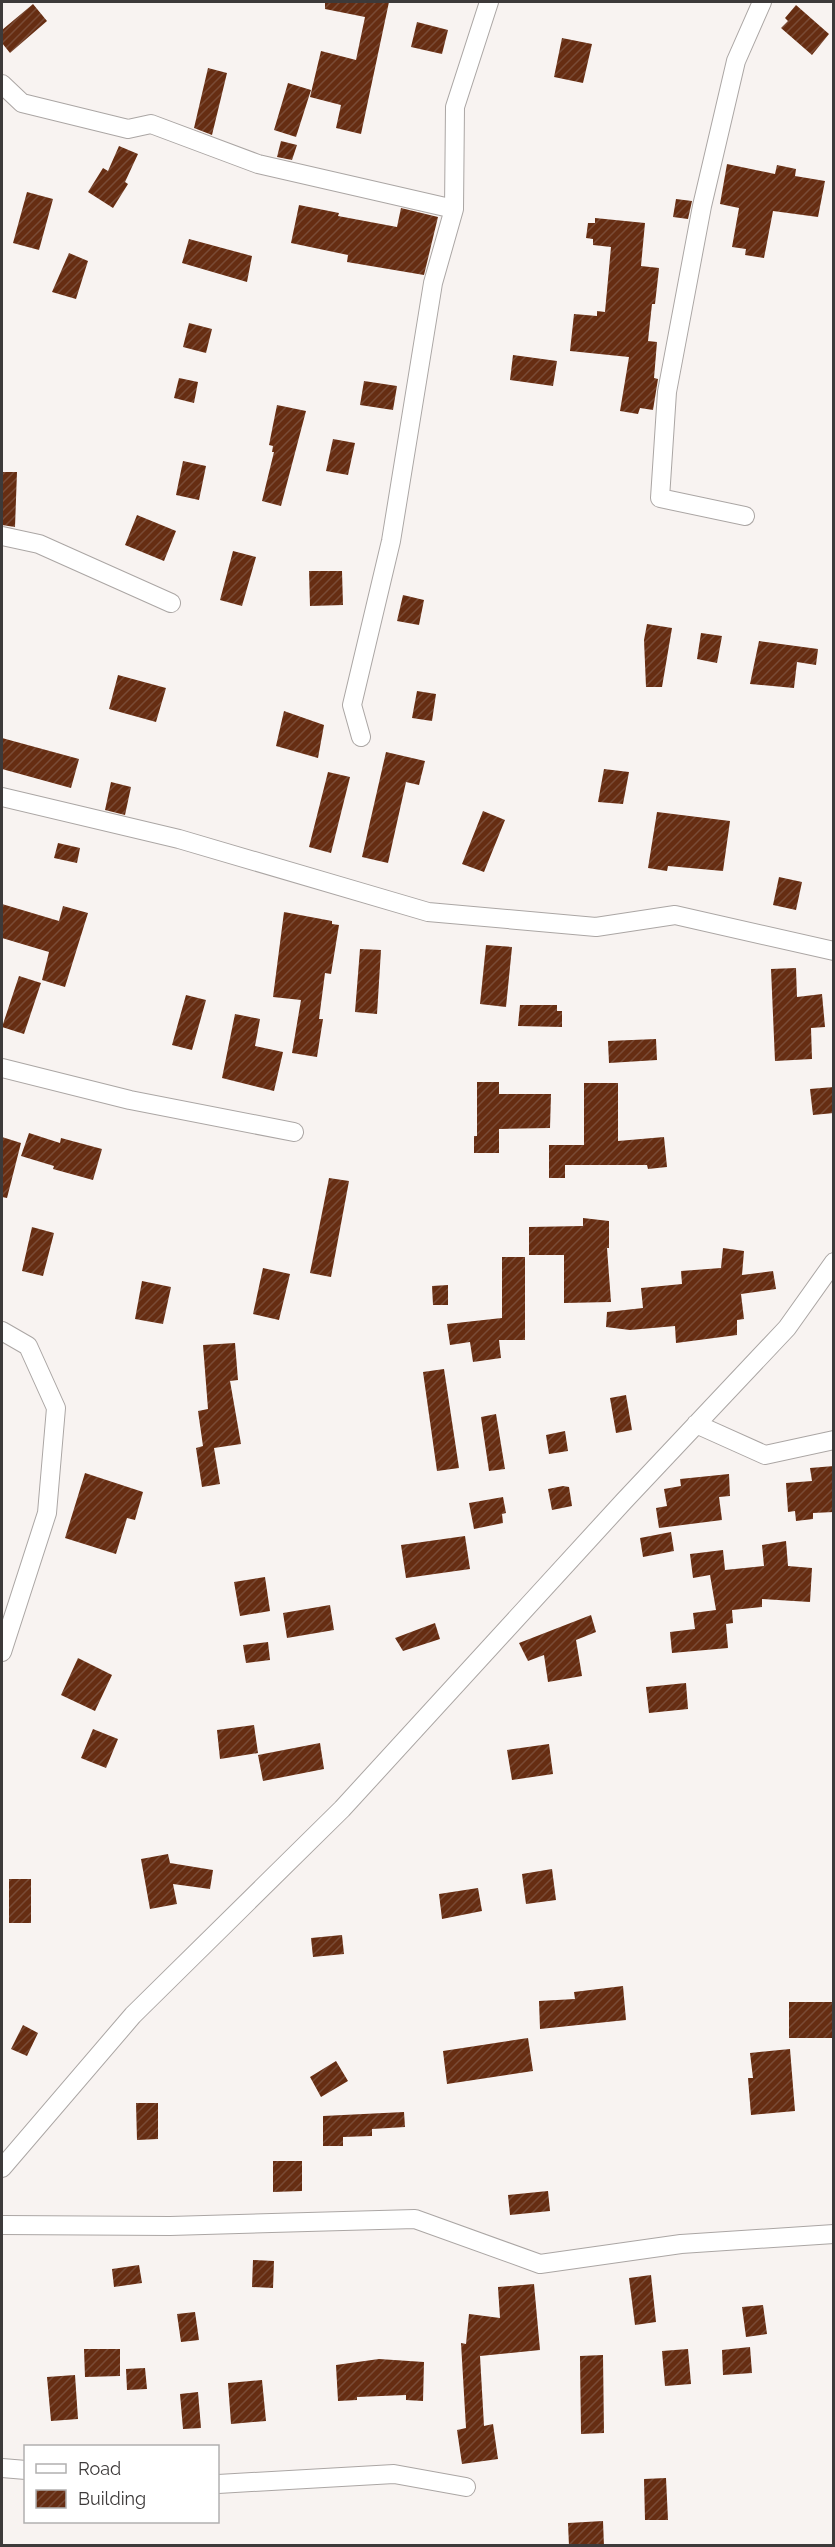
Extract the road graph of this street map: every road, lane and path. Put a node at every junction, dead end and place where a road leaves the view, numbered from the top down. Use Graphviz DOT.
graph roads {
  1 [pos="489,2"];
  2 [pos="762,2"];
  3 [pos="2,84"];
  4 [pos="454,209"];
  5 [pos="745,516"];
  6 [pos="2,536"];
  7 [pos="171,603"];
  8 [pos="361,737"];
  9 [pos="2,797"];
  10 [pos="834,951"];
  11 [pos="2,1068"];
  12 [pos="294,1132"];
  13 [pos="834,1262"];
  14 [pos="2,1331"];
  15 [pos="696,1424"];
  16 [pos="834,1440"];
  17 [pos="2,1652"];
  18 [pos="2,2168"];
  19 [pos="2,2225"];
  20 [pos="834,2234"];
  21 [pos="2,2468"];
  22 [pos="24,2470"];
  23 [pos="219,2484"];
  24 [pos="466,2487"];
  1 -- 4 [label="street"];
  2 -- 5 [label="street"];
  3 -- 4 [label="street"];
  4 -- 8 [label="street"];
  6 -- 7 [label="street"];
  9 -- 10 [label="street"];
  11 -- 12 [label="street"];
  13 -- 15 [label="street"];
  14 -- 17 [label="street"];
  15 -- 16 [label="street"];
  15 -- 18 [label="street"];
  19 -- 20 [label="street"];
  21 -- 22 [label="street"];
  23 -- 24 [label="street"];
}
